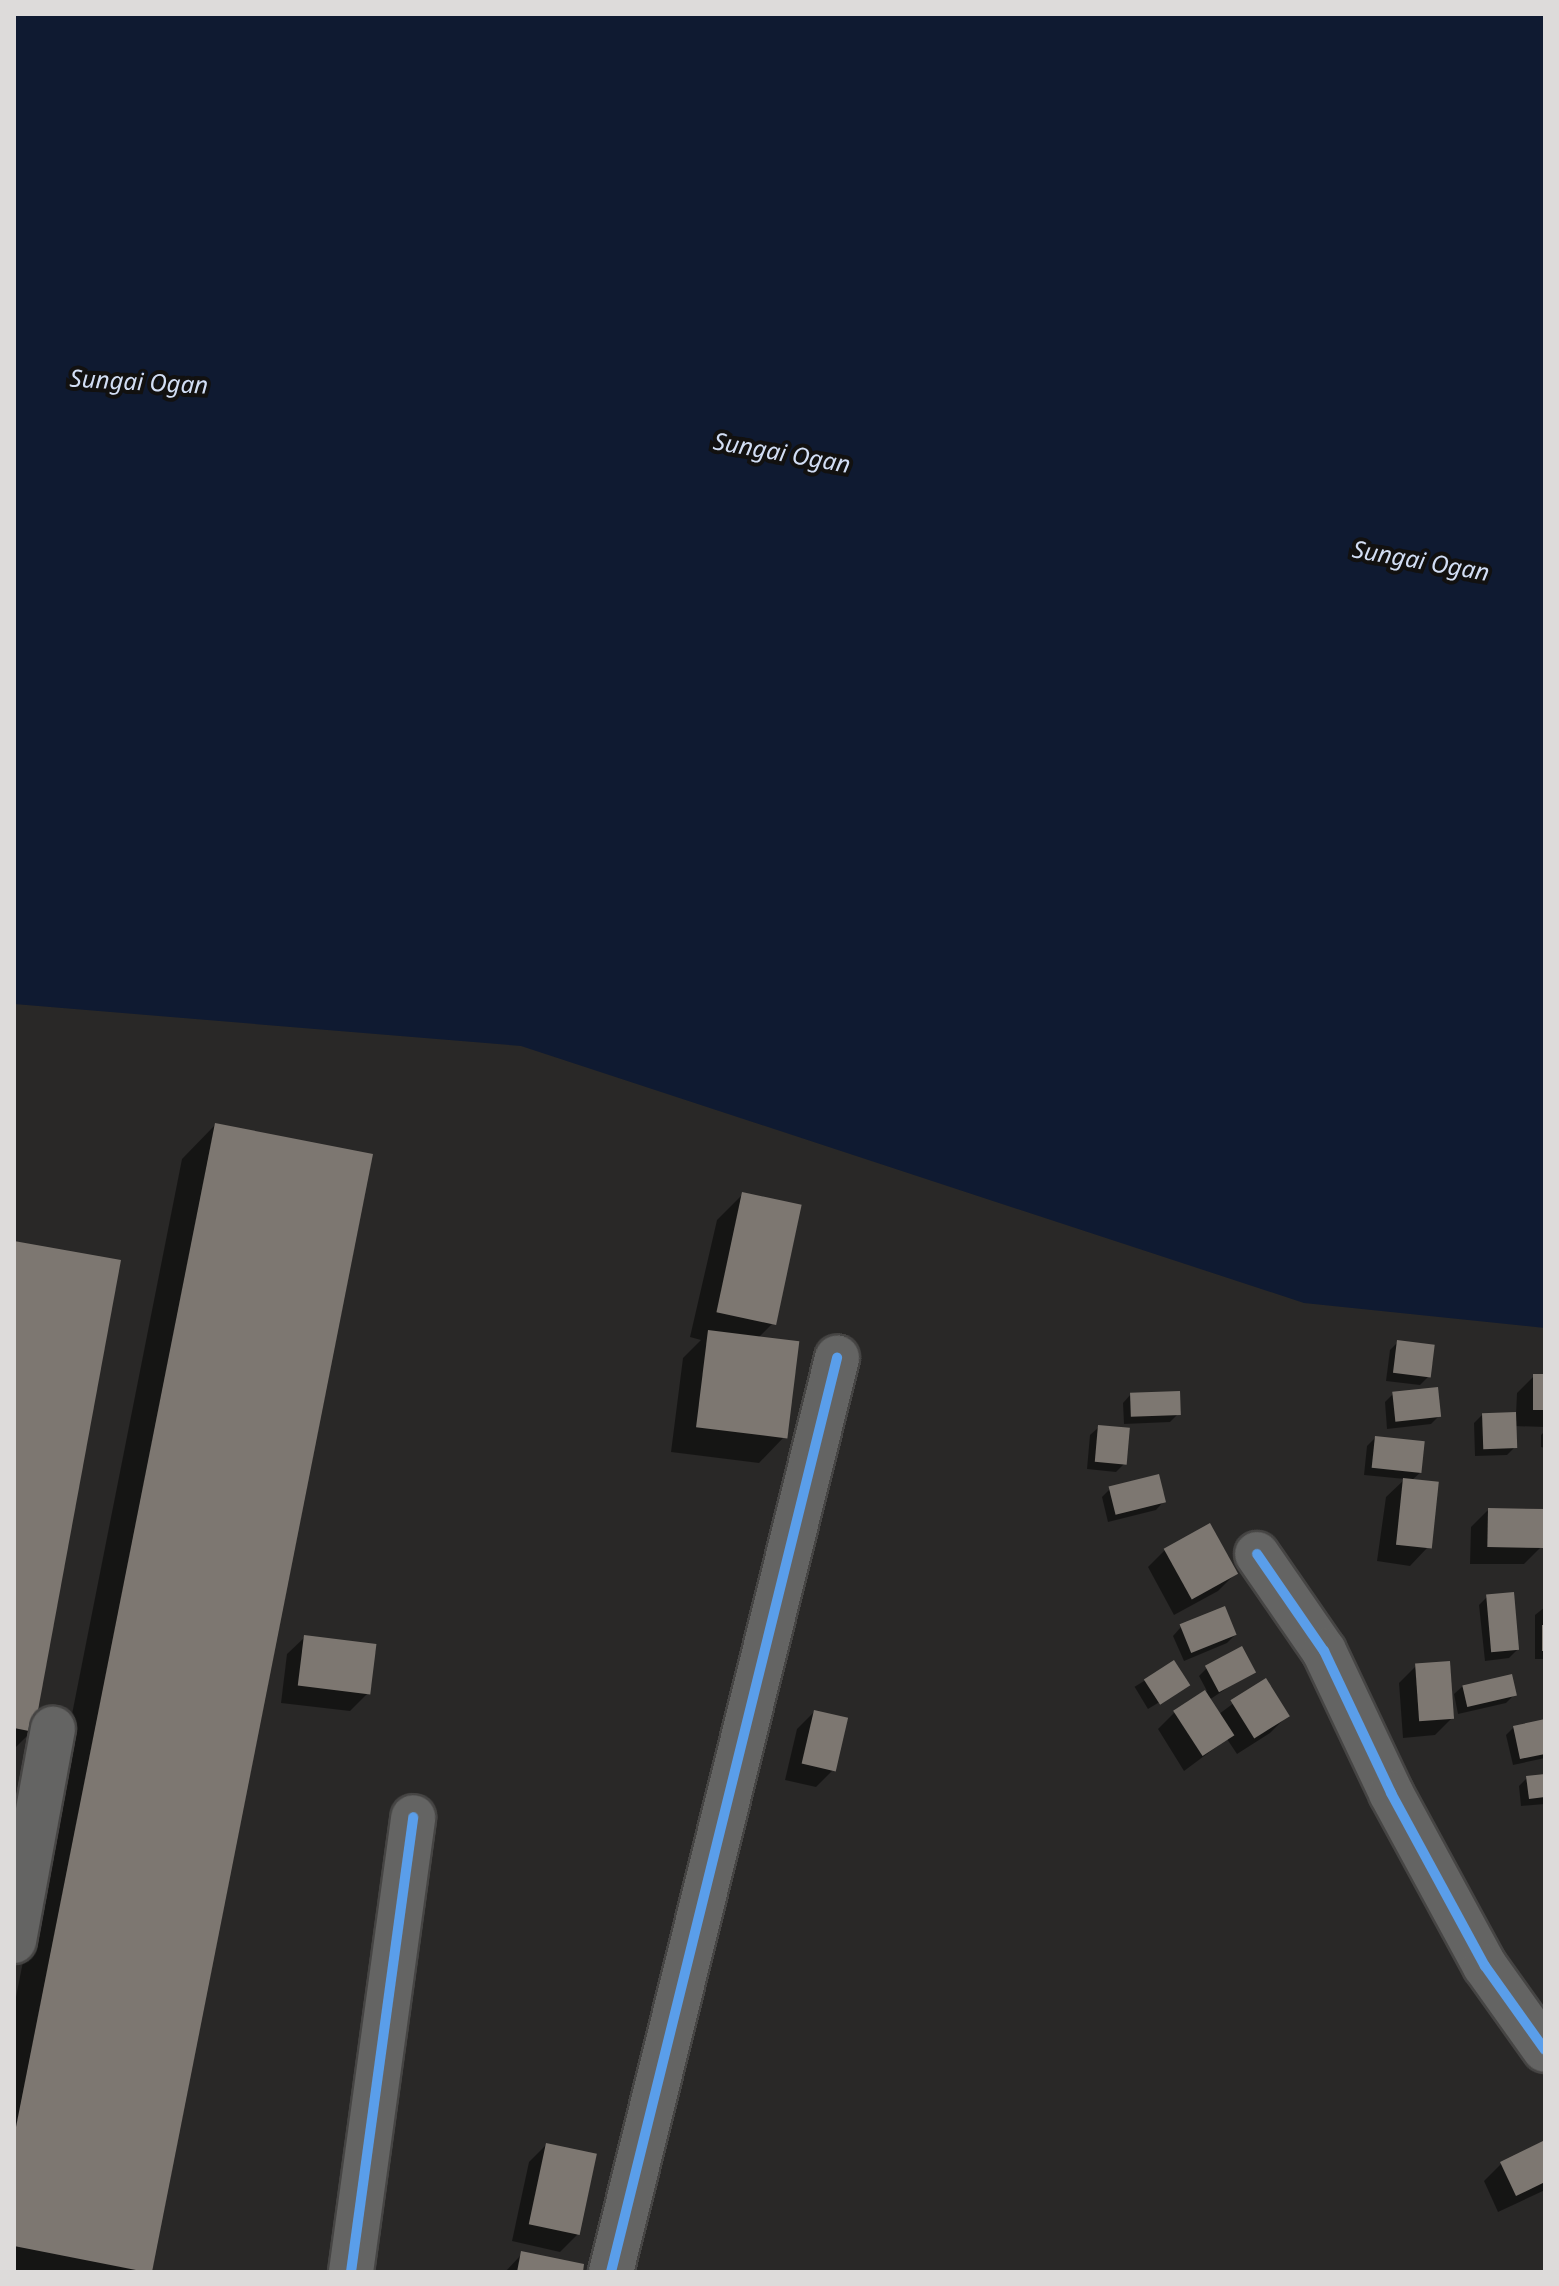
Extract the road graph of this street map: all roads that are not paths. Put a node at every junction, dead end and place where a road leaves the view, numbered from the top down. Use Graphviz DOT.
graph roads {
  1 [pos="837,1358"];
  2 [pos="1257,1554"];
  3 [pos="53,1729"];
  4 [pos="413,1817"];
  5 [pos="14,1941"];
  6 [pos="1545,2050"];
  7 [pos="351,2272"];
  8 [pos="611,2272"];
  1 -- 8 [label="street"];
  2 -- 6 [label="street"];
  3 -- 5 [label="street"];
  4 -- 7 [label="street"];
}
